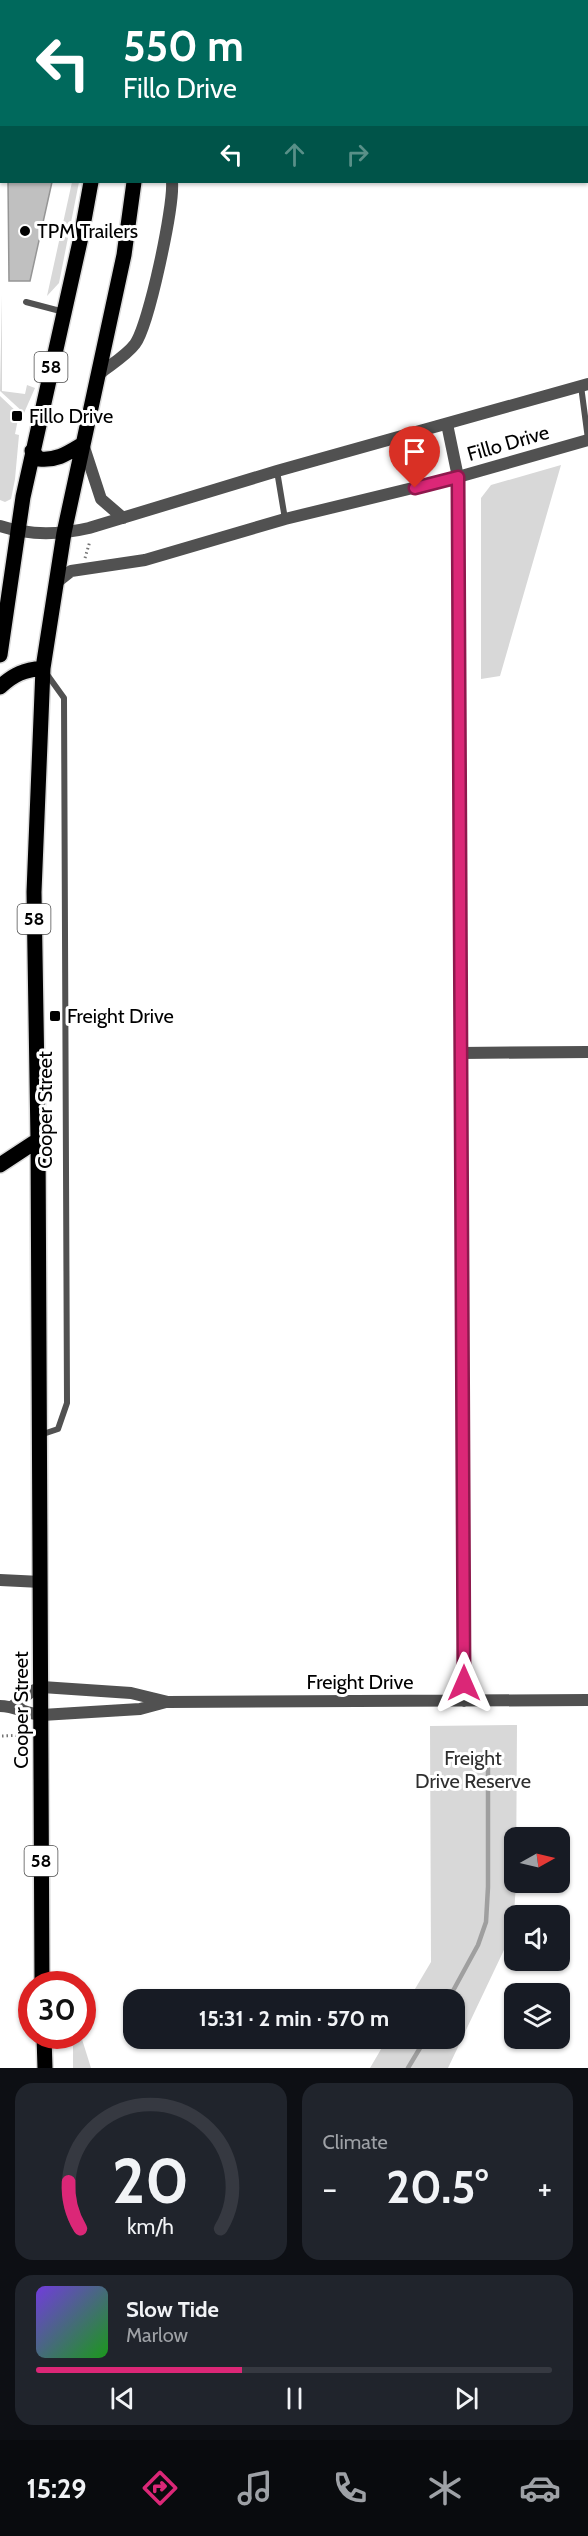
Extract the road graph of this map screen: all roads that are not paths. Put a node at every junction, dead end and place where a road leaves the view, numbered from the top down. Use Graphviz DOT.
graph roads {
  1 [pos="91,183"];
  2 [pos="134,183"];
  3 [pos="172,183"];
  4 [pos="26,302"];
  5 [pos="64,312"];
  6 [pos="99,374"];
  7 [pos="584,385"];
  8 [pos="447,424"];
  9 [pos="588,440"];
  10 [pos="83,444"];
  11 [pos="32,451"];
  12 [pos="277,471"];
  13 [pos="458,477"];
  14 [pos="123,518"];
  15 [pos="285,519"];
  16 [pos="0,526"];
  17 [pos="18,530"];
  18 [pos="64,533"];
  19 [pos="57,582"];
  20 [pos="0,655"];
  21 [pos="43,668"];
  22 [pos="0,687"];
  23 [pos="588,1052"];
  24 [pos="460,1053"];
  25 [pos="38,1140"];
  26 [pos="0,1166"];
  27 [pos="39,1436"];
  28 [pos="0,1580"];
  29 [pos="42,1582"];
  30 [pos="42,1687"];
  31 [pos="588,1700"];
  32 [pos="464,1701"];
  33 [pos="168,1702"];
  34 [pos="6,1706"];
  35 [pos="42,1715"];
  36 [pos="42,1971"];
  37 [pos="44,2049"];
  38 [pos="45,2068"];
  1 -- 5 [label="main road, 58"];
  2 -- 6 [label="main road, Cooper Street / 58"];
  3 -- 6 [label="street"];
  4 -- 5 [label="lane"];
  5 -- 11 [label="main road, 58"];
  6 -- 10 [label="main road, Cooper Street / 58"];
  7 -- 8 [label="street, Fillo Drive"];
  7 -- 9 [label="lane"];
  8 -- 12 [label="street, Fillo Drive"];
  8 -- 13 [label="street"];
  9 -- 13 [label="street, Fillo Drive"];
  10 -- 11 [label="main road"];
  10 -- 14 [label="street"];
  10 -- 18 [label="main road, Cooper Street / 58"];
  11 -- 17 [label="main road, 58"];
  12 -- 14 [label="street, Fillo Drive"];
  12 -- 15 [label="lane"];
  13 -- 15 [label="street, Fillo Drive"];
  13 -- 24 [label="street"];
  14 -- 18 [label="street, Fillo Drive"];
  15 -- 19 [label="street, Fillo Drive"];
  16 -- 17 [label="street"];
  17 -- 18 [label="street"];
  17 -- 20 [label="main road, 58"];
  18 -- 19 [label="main road, Cooper Street / 58"];
  19 -- 21 [label="main road, Cooper Street / 58"];
  21 -- 22 [label="main road"];
  21 -- 25 [label="main road, Cooper Street / 58"];
  21 -- 27 [label="lane, Cooper Street"];
  23 -- 24 [label="street"];
  24 -- 32 [label="street"];
  25 -- 26 [label="main road"];
  25 -- 27 [label="main road, Cooper Street / 58"];
  27 -- 29 [label="main road, Cooper Street / 58"];
  28 -- 29 [label="street"];
  29 -- 30 [label="main road, Cooper Street / 58"];
  30 -- 33 [label="street, Freight Drive"];
  30 -- 34 [label="street, Freight Drive"];
  30 -- 35 [label="main road, Cooper Street / 58"];
  31 -- 32 [label="street, Freight Drive"];
  32 -- 33 [label="street, Freight Drive"];
  33 -- 35 [label="street, Freight Drive"];
  34 -- 35 [label="street, Freight Drive"];
  35 -- 36 [label="main road, Cooper Street / 58"];
  37 -- 38 [label="main road"];
}
